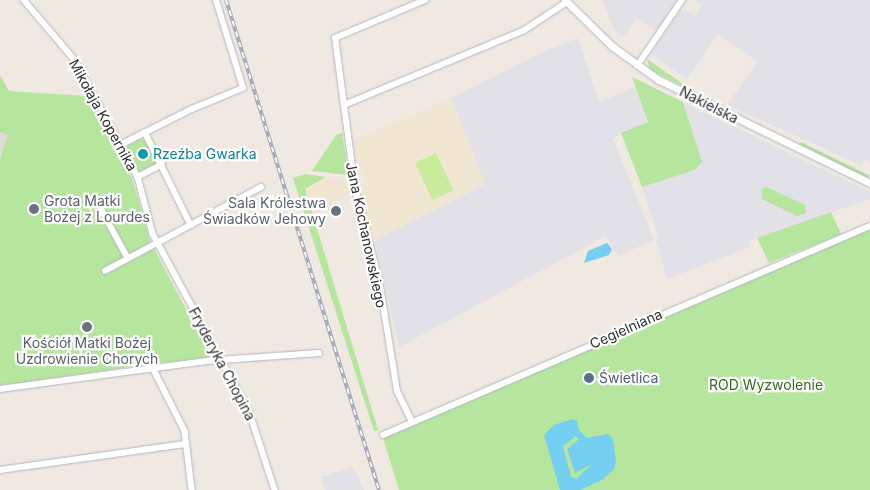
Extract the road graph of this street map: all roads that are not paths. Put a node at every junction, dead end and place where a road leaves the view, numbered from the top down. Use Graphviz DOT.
graph roads {
  1 [pos="24,0"];
  2 [pos="216,0"];
  3 [pos="425,0"];
  4 [pos="682,0"];
  5 [pos="566,1"];
  6 [pos="637,66"];
  7 [pos="344,105"];
  8 [pos="145,132"];
  9 [pos="120,145"];
  10 [pos="162,164"];
  11 [pos="138,177"];
  12 [pos="870,183"];
  13 [pos="260,187"];
  14 [pos="99,205"];
  15 [pos="191,225"];
  16 [pos="870,226"];
  17 [pos="158,243"];
  18 [pos="128,258"];
  19 [pos="105,271"];
  20 [pos="319,352"];
  21 [pos="220,360"];
  22 [pos="153,368"];
  23 [pos="0,389"];
  24 [pos="412,422"];
  25 [pos="383,435"];
  26 [pos="186,444"];
  27 [pos="0,470"];
  28 [pos="192,490"];
  29 [pos="275,490"];
  1 -- 9 [label="street, Mikołaja Kopernika"];
  2 -- 8 [label="street"];
  3 -- 7 [label="street, Jana Kochanowskiego"];
  4 -- 6 [label="street"];
  5 -- 6 [label="street, Nakielska"];
  5 -- 7 [label="street"];
  6 -- 12 [label="street, Nakielska"];
  7 -- 24 [label="street, Jana Kochanowskiego"];
  8 -- 9 [label="street"];
  8 -- 10 [label="street"];
  9 -- 11 [label="street, Mikołaja Kopernika"];
  10 -- 11 [label="street"];
  10 -- 15 [label="street"];
  11 -- 17 [label="street, Mikołaja Kopernika"];
  13 -- 15 [label="street"];
  14 -- 18 [label="street"];
  15 -- 17 [label="street"];
  16 -- 24 [label="street, Cegielniana"];
  17 -- 18 [label="street"];
  17 -- 21 [label="street, Fryderyka Chopina"];
  18 -- 19 [label="street"];
  20 -- 21 [label="street"];
  21 -- 22 [label="street"];
  21 -- 29 [label="street, Fryderyka Chopina"];
  22 -- 23 [label="street"];
  22 -- 26 [label="street"];
  24 -- 25 [label="street, Cegielniana"];
  26 -- 27 [label="street"];
  26 -- 28 [label="street"];
}
